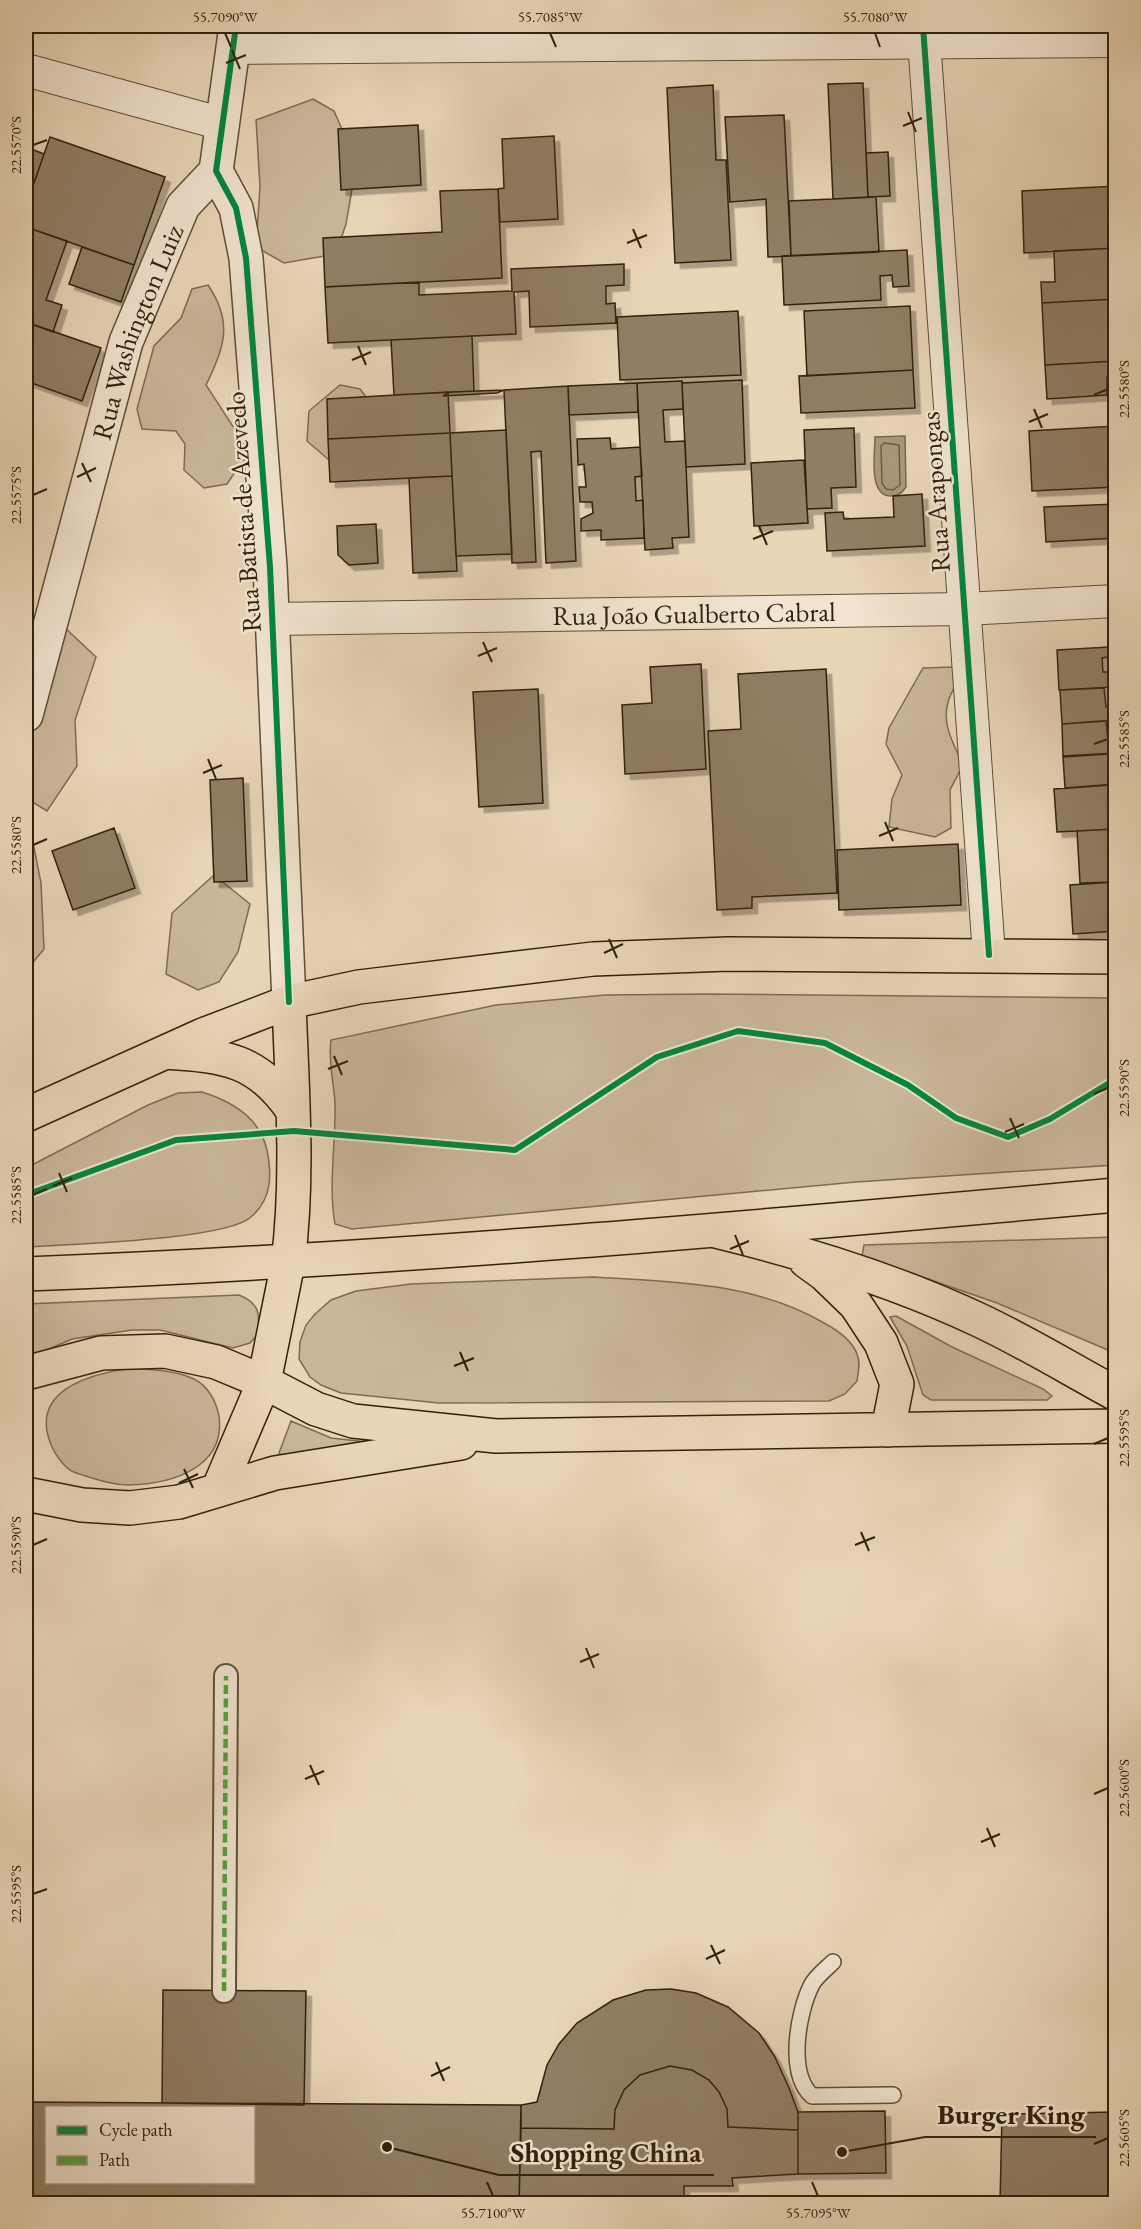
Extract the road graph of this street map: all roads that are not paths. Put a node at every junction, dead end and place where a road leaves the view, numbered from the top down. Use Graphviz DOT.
graph roads {
  1 [pos="924,33"];
  2 [pos="235,37"];
  3 [pos="1116,41"];
  4 [pos="26,70"];
  5 [pos="223,124"];
  6 [pos="216,171"];
  7 [pos="1116,601"];
  8 [pos="964,609"];
  9 [pos="272,619"];
  10 [pos="28,698"];
  11 [pos="988,955"];
  12 [pos="1116,957"];
  13 [pos="289,1002"];
  14 [pos="162,1052"];
  15 [pos="292,1111"];
  16 [pos="26,1115"];
  17 [pos="1116,1195"];
  18 [pos="716,1231"];
  19 [pos="787,1248"];
  20 [pos="288,1263"];
  21 [pos="26,1274"];
  22 [pos="26,1373"];
  23 [pos="264,1382"];
  24 [pos="1116,1394"];
  25 [pos="1116,1426"];
  26 [pos="888,1430"];
  27 [pos="496,1436"];
  28 [pos="29,1489"];
  29 [pos="218,1490"];
  30 [pos="226,1676"];
  31 [pos="833,1962"];
  32 [pos="224,1991"];
  33 [pos="893,2095"];
  1 -- 2 [label="street"];
  1 -- 3 [label="street"];
  1 -- 8 [label="street, Rua Arapongas"];
  2 -- 5 [label="street"];
  4 -- 5 [label="street"];
  5 -- 6 [label="street"];
  6 -- 9 [label="street, Rua Batista de Azevedo"];
  6 -- 10 [label="street, Rua Washington Luiz"];
  7 -- 8 [label="street, Rua João Gualberto Cabral"];
  8 -- 9 [label="street, Rua João Gualberto Cabral"];
  8 -- 11 [label="street, Rua Arapongas"];
  9 -- 13 [label="street, Rua Batista de Azevedo"];
  11 -- 12 [label="main road"];
  11 -- 13 [label="main road"];
  13 -- 14 [label="main road"];
  13 -- 15 [label="main road"];
  14 -- 15 [label="main road"];
  14 -- 16 [label="main road"];
  15 -- 20 [label="main road"];
  17 -- 18 [label="main road"];
  18 -- 19 [label="main road"];
  18 -- 20 [label="main road"];
  19 -- 24 [label="main road"];
  19 -- 26 [label="main road"];
  20 -- 21 [label="main road"];
  20 -- 23 [label="main road"];
  22 -- 23 [label="main road"];
  23 -- 27 [label="main road"];
  23 -- 29 [label="main road"];
  25 -- 26 [label="main road"];
  26 -- 27 [label="main road"];
  27 -- 29 [label="main road"];
  28 -- 29 [label="main road"];
  30 -- 32 [label="street"];
  31 -- 33 [label="lane"];
}
